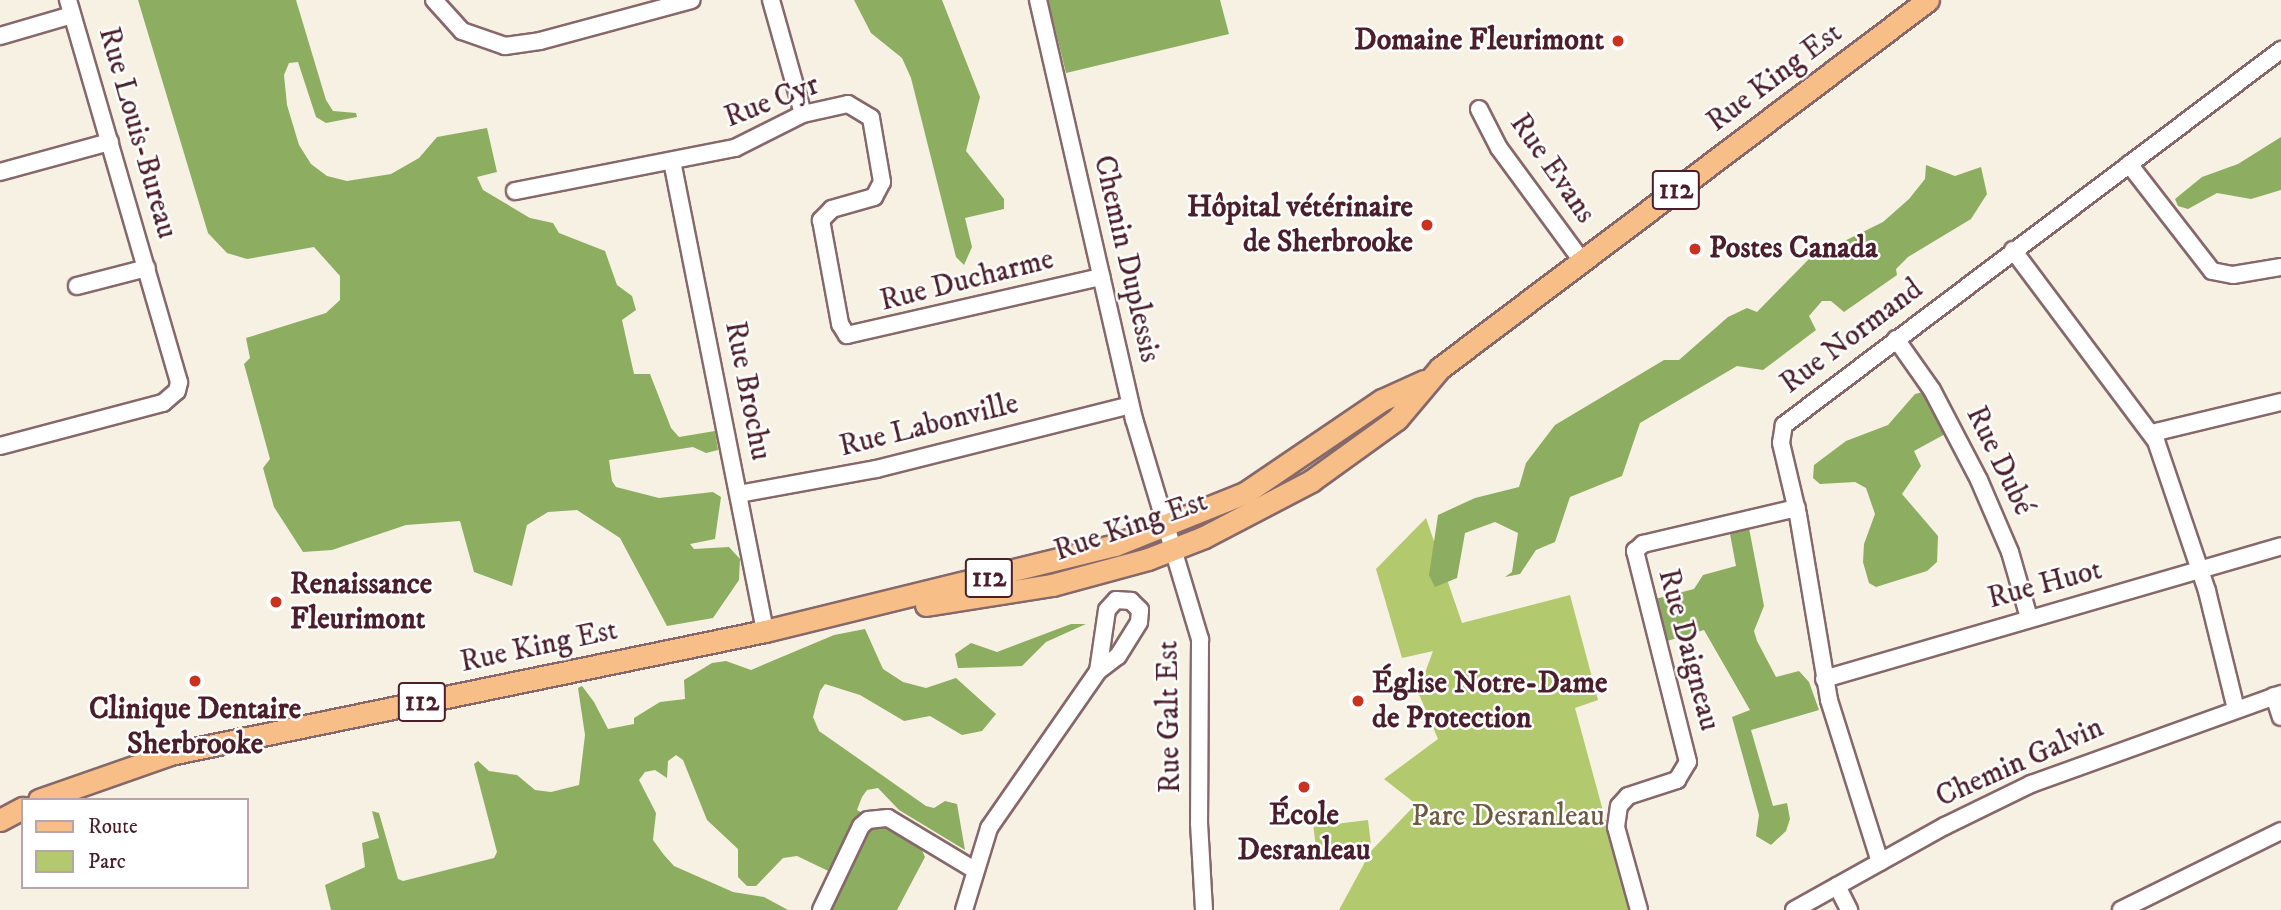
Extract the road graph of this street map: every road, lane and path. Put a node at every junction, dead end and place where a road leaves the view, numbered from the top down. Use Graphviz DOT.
graph roads {
  1 [pos="434,0"];
  2 [pos="692,0"];
  3 [pos="771,0"];
  4 [pos="1038,0"];
  5 [pos="1928,0"];
  6 [pos="70,7"];
  7 [pos="0,36"];
  8 [pos="2281,50"];
  9 [pos="1479,109"];
  10 [pos="803,114"];
  11 [pos="110,142"];
  12 [pos="672,161"];
  13 [pos="2129,164"];
  14 [pos="0,172"];
  15 [pos="514,191"];
  16 [pos="2013,250"];
  17 [pos="1582,261"];
  18 [pos="2281,267"];
  19 [pos="147,268"];
  20 [pos="1101,277"];
  21 [pos="77,286"];
  22 [pos="847,335"];
  23 [pos="1896,339"];
  24 [pos="1424,381"];
  25 [pos="2281,402"];
  26 [pos="1130,405"];
  27 [pos="2152,433"];
  28 [pos="0,446"];
  29 [pos="739,494"];
  30 [pos="1797,508"];
  31 [pos="1167,527"];
  32 [pos="2281,546"];
  33 [pos="1174,550"];
  34 [pos="2202,572"];
  35 [pos="2029,618"];
  36 [pos="810,621"];
  37 [pos="765,631"];
  38 [pos="1098,671"];
  39 [pos="1824,679"];
  40 [pos="2278,695"];
  41 [pos="2236,709"];
  42 [pos="2281,717"];
  43 [pos="44,798"];
  44 [pos="21,809"];
  45 [pos="0,820"];
  46 [pos="2281,831"];
  47 [pos="1880,862"];
  48 [pos="973,869"];
  49 [pos="1837,886"];
  50 [pos="821,910"];
  51 [pos="964,910"];
  52 [pos="1205,910"];
  53 [pos="1639,910"];
  54 [pos="1794,910"];
  55 [pos="1849,910"];
  56 [pos="2121,910"];
  1 -- 2 [label="street"];
  3 -- 10 [label="street"];
  4 -- 20 [label="street, Chemin Duplessis"];
  5 -- 17 [label="main road, Rue King Est / 112"];
  6 -- 7 [label="street, Rue Louis-Bureau"];
  6 -- 11 [label="street, Rue Louis-Bureau"];
  8 -- 13 [label="street, Rue Normand"];
  9 -- 17 [label="street, Rue Evans"];
  10 -- 12 [label="street, Rue Cyr"];
  10 -- 22 [label="street, Rue Cyr"];
  11 -- 14 [label="street"];
  11 -- 19 [label="street, Rue Louis-Bureau"];
  12 -- 15 [label="street, Rue Cyr"];
  12 -- 29 [label="street, Rue Brochu"];
  13 -- 16 [label="street, Rue Normand"];
  13 -- 18 [label="street"];
  16 -- 23 [label="street, Rue Normand"];
  16 -- 27 [label="street"];
  17 -- 24 [label="main road, Rue King Est / 112"];
  19 -- 21 [label="street, Rue Louis-Bureau"];
  19 -- 28 [label="street, Rue Louis-Bureau"];
  20 -- 22 [label="street, Rue Ducharme"];
  20 -- 26 [label="street, Chemin Duplessis"];
  23 -- 30 [label="street, Rue Normand"];
  23 -- 35 [label="street, Rue Dubé"];
  24 -- 31 [label="main road, Rue King Est / 112"];
  24 -- 33 [label="main road, Rue King Est / 112"];
  25 -- 27 [label="street"];
  26 -- 29 [label="street, Rue Labonville"];
  26 -- 31 [label="street, Chemin Duplessis"];
  27 -- 34 [label="street"];
  29 -- 37 [label="street, Rue Brochu"];
  30 -- 39 [label="street, Rue Normand"];
  30 -- 53 [label="street, Rue Daigneau"];
  31 -- 33 [label="street, Rue Galt Est"];
  31 -- 36 [label="main road, Rue King Est / 112"];
  32 -- 34 [label="street, Rue Huot"];
  33 -- 36 [label="main road, Rue King Est / 112"];
  33 -- 52 [label="street, Rue Galt Est"];
  34 -- 35 [label="street, Rue Huot"];
  34 -- 41 [label="street"];
  35 -- 39 [label="street, Rue Huot"];
  36 -- 37 [label="main road, Rue King Est / 112"];
  37 -- 43 [label="main road, Rue King Est / 112"];
  38 -- 48 [label="street"];
  39 -- 47 [label="street, Rue Normand"];
  40 -- 41 [label="street, Chemin Galvin"];
  40 -- 42 [label="street"];
  41 -- 47 [label="street, Chemin Galvin"];
  44 -- 45 [label="main road"];
  46 -- 56 [label="street"];
  47 -- 49 [label="street, Chemin Galvin"];
  48 -- 50 [label="street"];
  48 -- 51 [label="street"];
  49 -- 54 [label="street, Chemin Galvin"];
  49 -- 55 [label="street"];
}
